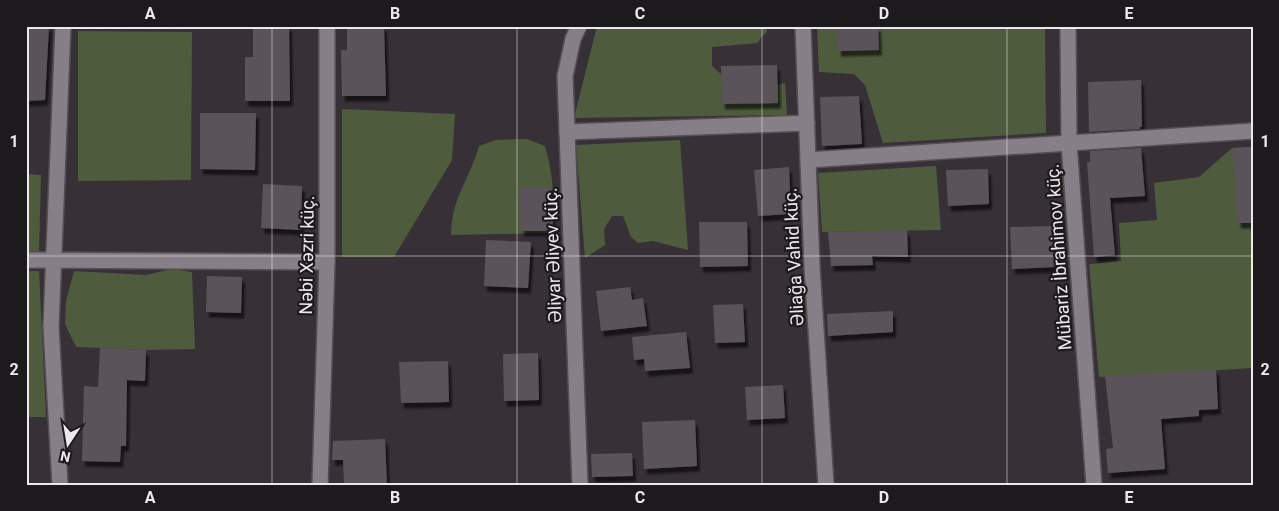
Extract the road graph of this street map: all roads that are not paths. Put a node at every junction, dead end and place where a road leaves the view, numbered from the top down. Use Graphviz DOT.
graph roads {
  1 [pos="63,26"];
  2 [pos="327,26"];
  3 [pos="578,26"];
  4 [pos="802,26"];
  5 [pos="1068,26"];
  6 [pos="806,123"];
  7 [pos="1253,131"];
  8 [pos="567,132"];
  9 [pos="1069,143"];
  10 [pos="808,160"];
  11 [pos="26,260"];
  12 [pos="54,261"];
  13 [pos="327,262"];
  14 [pos="60,485"];
  15 [pos="320,485"];
  16 [pos="580,485"];
  17 [pos="826,485"];
  18 [pos="1094,485"];
  1 -- 12 [label="street"];
  2 -- 13 [label="street, Nəbi Xəzri küç."];
  3 -- 8 [label="street, Əliyar Əliyev küç."];
  4 -- 6 [label="street, Əliağa Vahid küç."];
  5 -- 9 [label="street, Mübariz İbrahimov küç."];
  6 -- 8 [label="street"];
  6 -- 10 [label="street, Əliağa Vahid küç."];
  7 -- 9 [label="street"];
  8 -- 16 [label="street, Əliyar Əliyev küç."];
  9 -- 10 [label="street"];
  9 -- 18 [label="street, Mübariz İbrahimov küç."];
  10 -- 17 [label="street, Əliağa Vahid küç."];
  11 -- 12 [label="street"];
  12 -- 13 [label="street"];
  12 -- 14 [label="street"];
  13 -- 15 [label="street, Nəbi Xəzri küç."];
}
